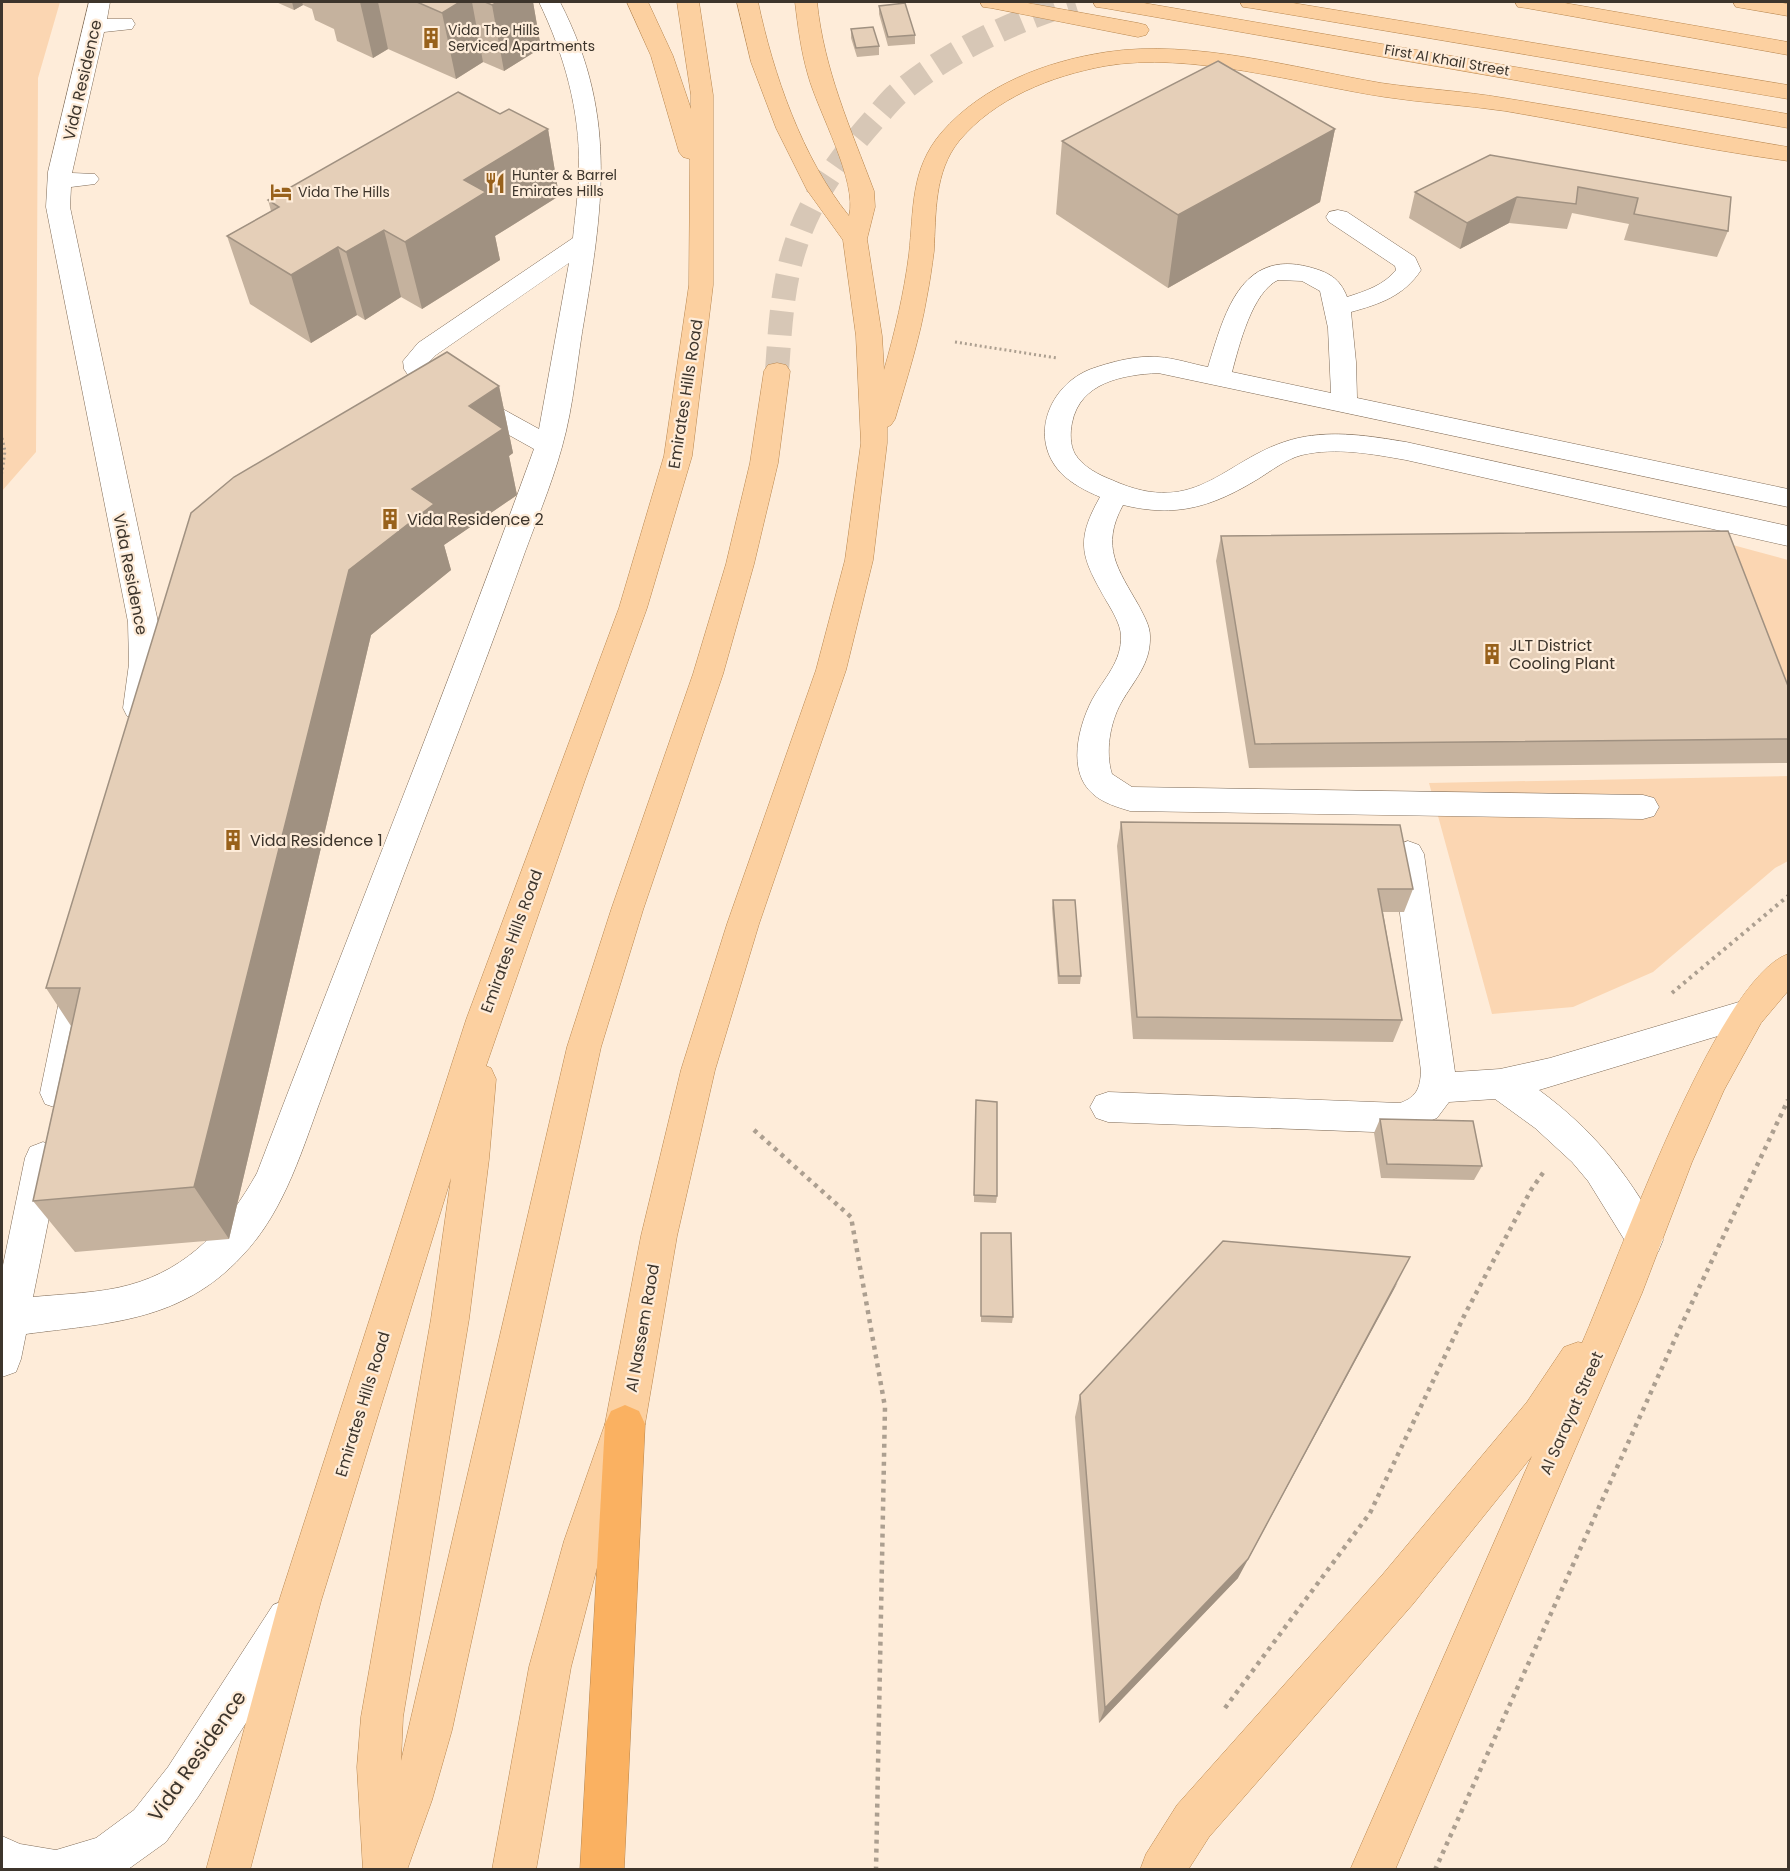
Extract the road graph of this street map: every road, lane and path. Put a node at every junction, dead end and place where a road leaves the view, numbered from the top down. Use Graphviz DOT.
graph roads {
  1 [pos="550,2"];
  2 [pos="637,2"];
  3 [pos="688,2"];
  4 [pos="747,2"];
  5 [pos="806,2"];
  6 [pos="991,2"];
  7 [pos="1104,2"];
  8 [pos="1526,2"];
  9 [pos="1744,2"];
  10 [pos="1261,3"];
  11 [pos="1788,9"];
  12 [pos="108,17"];
  13 [pos="1788,49"];
  14 [pos="1788,92"];
  15 [pos="1501,104"];
  16 [pos="1788,121"];
  17 [pos="1788,154"];
  18 [pos="701,191"];
  19 [pos="1338,217"];
  20 [pos="855,240"];
  21 [pos="585,241"];
  22 [pos="1336,308"];
  23 [pos="955,342"];
  24 [pos="1059,358"];
  25 [pos="777,371"];
  26 [pos="1218,377"];
  27 [pos="1342,403"];
  28 [pos="2,438"];
  29 [pos="874,443"];
  30 [pos="549,446"];
  31 [pos="2,473"];
  32 [pos="1115,494"];
  33 [pos="1788,498"];
  34 [pos="1788,536"];
  35 [pos="132,734"];
  36 [pos="1643,807"];
  37 [pos="1408,854"];
  38 [pos="1788,896"];
  39 [pos="86,956"];
  40 [pos="1786,974"];
  41 [pos="1667,997"];
  42 [pos="1749,1013"];
  43 [pos="483,1020"];
  44 [pos="1500,1084"];
  45 [pos="1438,1088"];
  46 [pos="1788,1100"];
  47 [pos="1108,1107"];
  48 [pos="754,1130"];
  49 [pos="1570,1134"];
  50 [pos="1645,1240"];
  51 [pos="1623,1293"];
  52 [pos="10,1318"];
  53 [pos="2,1359"];
  54 [pos="625,1424"];
  55 [pos="300,1601"];
  56 [pos="1224,1711"];
  57 [pos="2,1858"];
  58 [pos="51,1869"];
  59 [pos="61,1869"];
  60 [pos="228,1869"];
  61 [pos="385,1869"];
  62 [pos="514,1869"];
  63 [pos="602,1869"];
  64 [pos="876,1869"];
  65 [pos="1162,1869"];
  66 [pos="1372,1869"];
  67 [pos="1435,1869"];
  1 -- 21 [label="street"];
  2 -- 18 [label="main road"];
  3 -- 18 [label="main road, Emirates Hills Road"];
  4 -- 20 [label="main road"];
  5 -- 20 [label="main road"];
  6 -- 15 [label="main road"];
  7 -- 16 [label="main road, First Al Khail Street"];
  8 -- 13 [label="main road"];
  9 -- 11 [label="main road"];
  10 -- 14 [label="main road, First Al Khail Street"];
  12 -- 35 [label="street, Vida Residence"];
  15 -- 17 [label="main road"];
  15 -- 29 [label="main road"];
  18 -- 43 [label="main road, Emirates Hills Road"];
  19 -- 22 [label="street"];
  20 -- 29 [label="main road"];
  21 -- 30 [label="street"];
  21 -- 30 [label="street"];
  22 -- 26 [label="street"];
  22 -- 27 [label="street"];
  23 -- 24 [label="path"];
  25 -- 61 [label="main road"];
  26 -- 27 [label="street"];
  26 -- 32 [label="street"];
  27 -- 33 [label="street"];
  28 -- 31 [label="path"];
  29 -- 54 [label="main road, Al Nassem Raod"];
  30 -- 52 [label="street"];
  32 -- 34 [label="street"];
  32 -- 36 [label="street"];
  37 -- 45 [label="street"];
  38 -- 41 [label="path"];
  39 -- 52 [label="street"];
  40 -- 42 [label="main road, Al Sarayat Street"];
  42 -- 44 [label="street"];
  42 -- 50 [label="main road, Al Sarayat Street"];
  43 -- 55 [label="main road, Emirates Hills Road"];
  43 -- 61 [label="main road"];
  44 -- 45 [label="street"];
  44 -- 49 [label="street"];
  45 -- 47 [label="street"];
  46 -- 67 [label="path"];
  48 -- 64 [label="path"];
  49 -- 50 [label="street"];
  49 -- 56 [label="path"];
  50 -- 51 [label="main road, Al Sarayat Street"];
  51 -- 65 [label="main road"];
  51 -- 66 [label="main road, Al Sarayat Street"];
  52 -- 53 [label="street"];
  54 -- 62 [label="main road, Al Nassem Raod"];
  54 -- 63 [label="highway"];
  55 -- 59 [label="street, Vida Residence"];
  55 -- 60 [label="main road, Emirates Hills Road"];
  57 -- 58 [label="street"];
}
